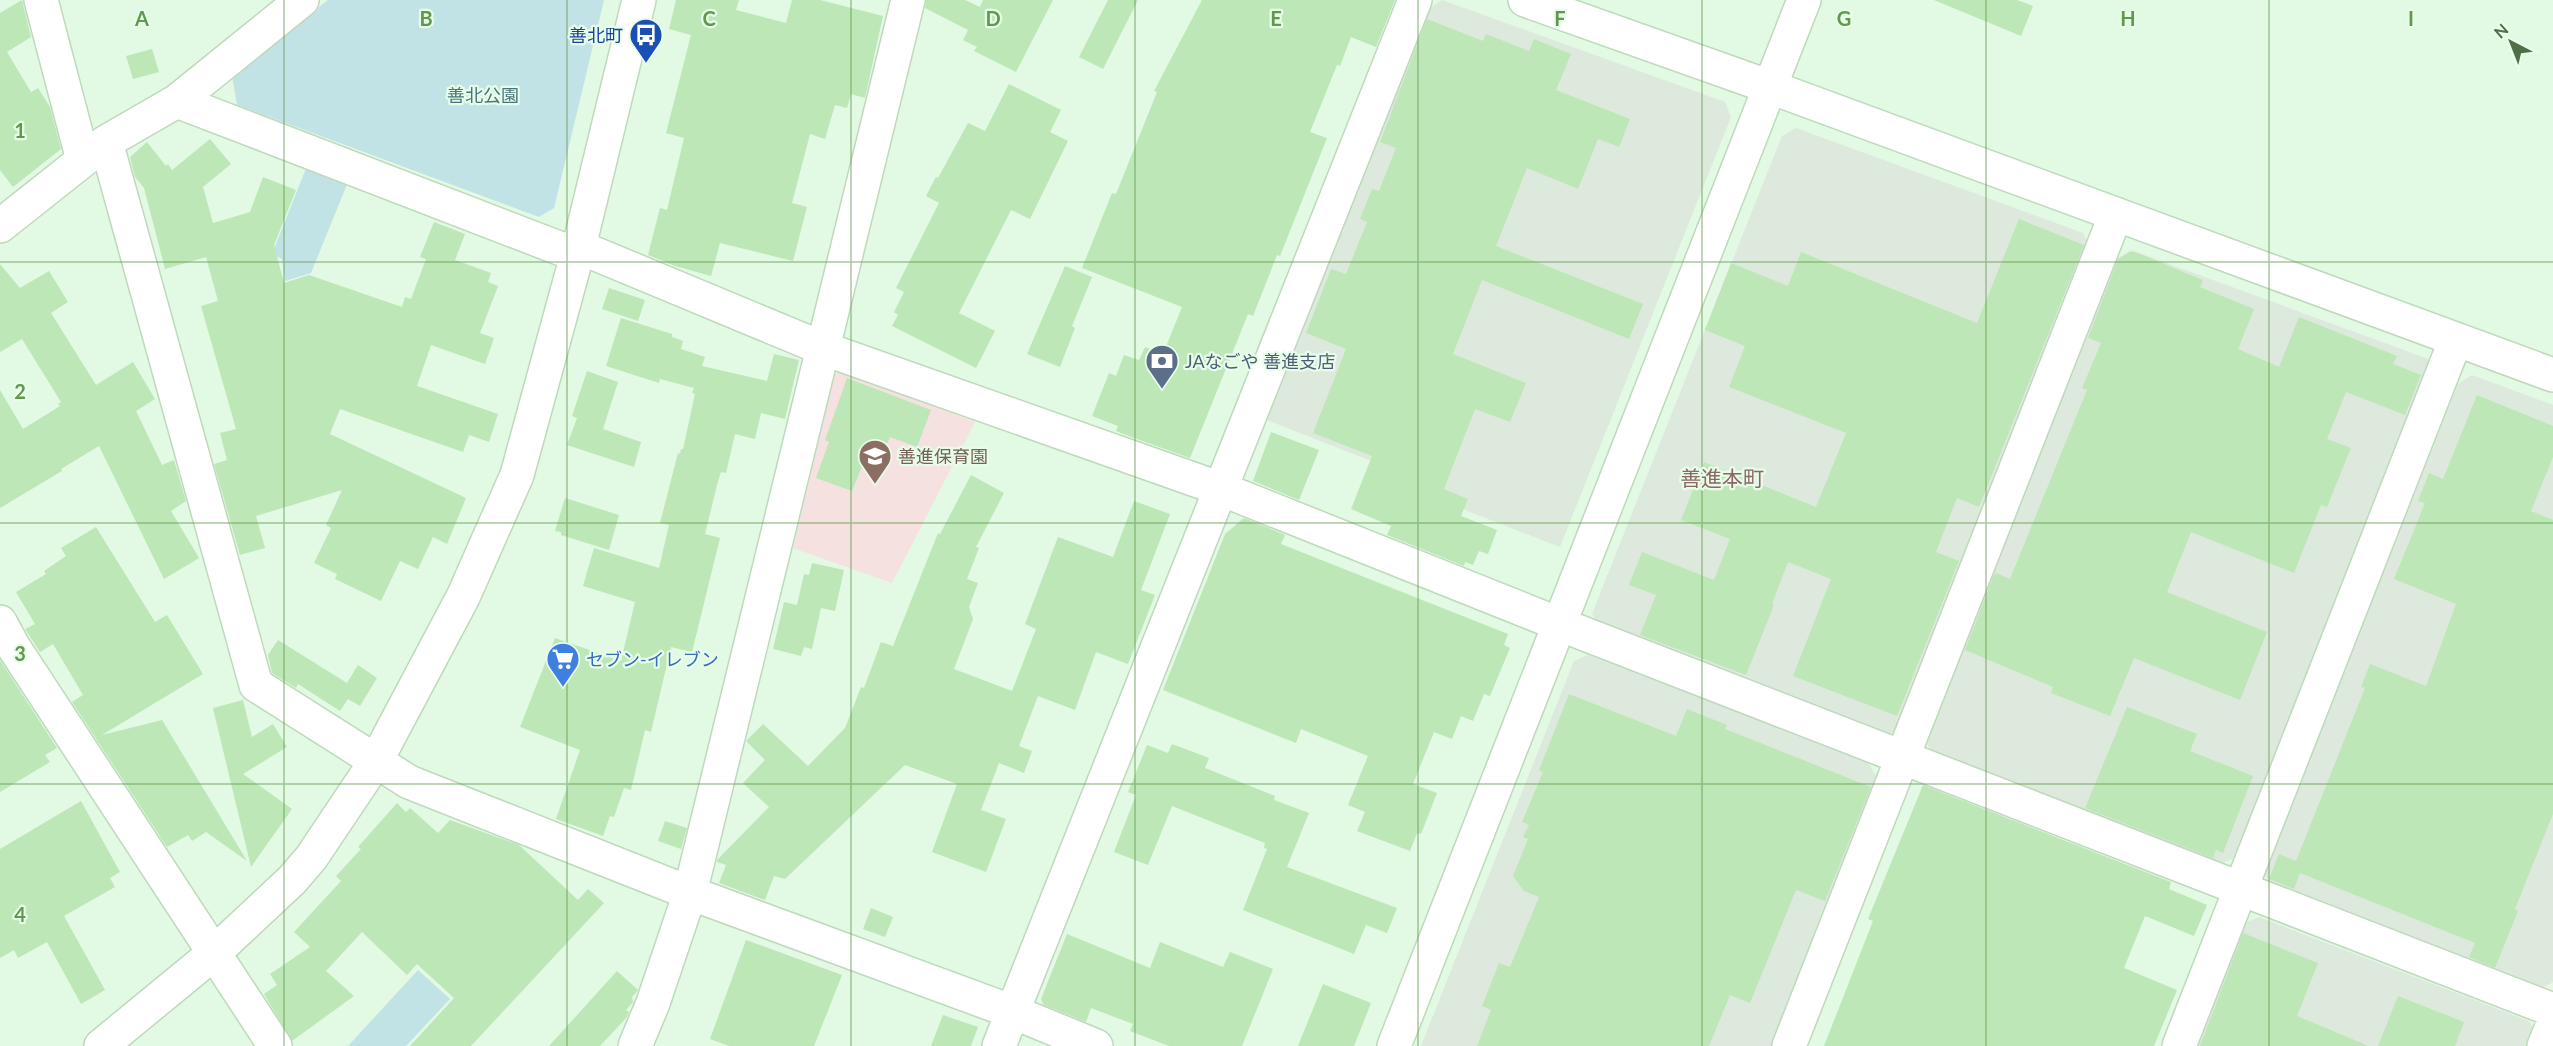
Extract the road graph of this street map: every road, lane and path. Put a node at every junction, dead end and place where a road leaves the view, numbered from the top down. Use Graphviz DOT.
graph roads {
  1 [pos="41,0"];
  2 [pos="302,0"];
  3 [pos="639,0"];
  4 [pos="908,0"];
  5 [pos="1415,0"];
  6 [pos="1525,0"];
  7 [pos="1804,0"];
  8 [pos="1770,87"];
  9 [pos="177,101"];
  10 [pos="94,151"];
  11 [pos="2116,214"];
  12 [pos="0,226"];
  13 [pos="578,251"];
  14 [pos="2456,339"];
  15 [pos="822,348"];
  16 [pos="2553,375"];
  17 [pos="1221,489"];
  18 [pos="0,622"];
  19 [pos="1559,624"];
  20 [pos="1903,759"];
  21 [pos="376,761"];
  22 [pos="2240,890"];
  23 [pos="690,893"];
  24 [pos="213,954"];
  25 [pos="2553,1010"];
  26 [pos="1012,1012"];
  27 [pos="2553,1024"];
  28 [pos="101,1046"];
  29 [pos="275,1046"];
  30 [pos="635,1046"];
  31 [pos="999,1046"];
  32 [pos="1096,1046"];
  33 [pos="1394,1046"];
  34 [pos="1789,1046"];
  35 [pos="2179,1046"];
  36 [pos="2544,1046"];
  1 -- 10 [label="street"];
  2 -- 9 [label="street"];
  3 -- 13 [label="street"];
  4 -- 15 [label="street"];
  5 -- 17 [label="street"];
  6 -- 8 [label="street"];
  7 -- 8 [label="street"];
  8 -- 11 [label="street"];
  8 -- 19 [label="street"];
  9 -- 10 [label="street"];
  9 -- 13 [label="street"];
  10 -- 12 [label="street"];
  10 -- 21 [label="street"];
  11 -- 14 [label="street"];
  11 -- 20 [label="street"];
  13 -- 15 [label="street"];
  13 -- 21 [label="street"];
  14 -- 16 [label="street"];
  14 -- 22 [label="street"];
  15 -- 17 [label="street"];
  15 -- 23 [label="street"];
  17 -- 19 [label="street"];
  17 -- 26 [label="street"];
  18 -- 24 [label="street"];
  19 -- 20 [label="street"];
  19 -- 33 [label="street"];
  20 -- 22 [label="street"];
  20 -- 34 [label="street"];
  21 -- 23 [label="street"];
  21 -- 24 [label="street"];
  22 -- 25 [label="street"];
  22 -- 35 [label="street"];
  23 -- 26 [label="street"];
  23 -- 30 [label="street"];
  24 -- 28 [label="street"];
  24 -- 29 [label="street"];
  26 -- 31 [label="street"];
  26 -- 32 [label="street"];
  27 -- 36 [label="street"];
}
